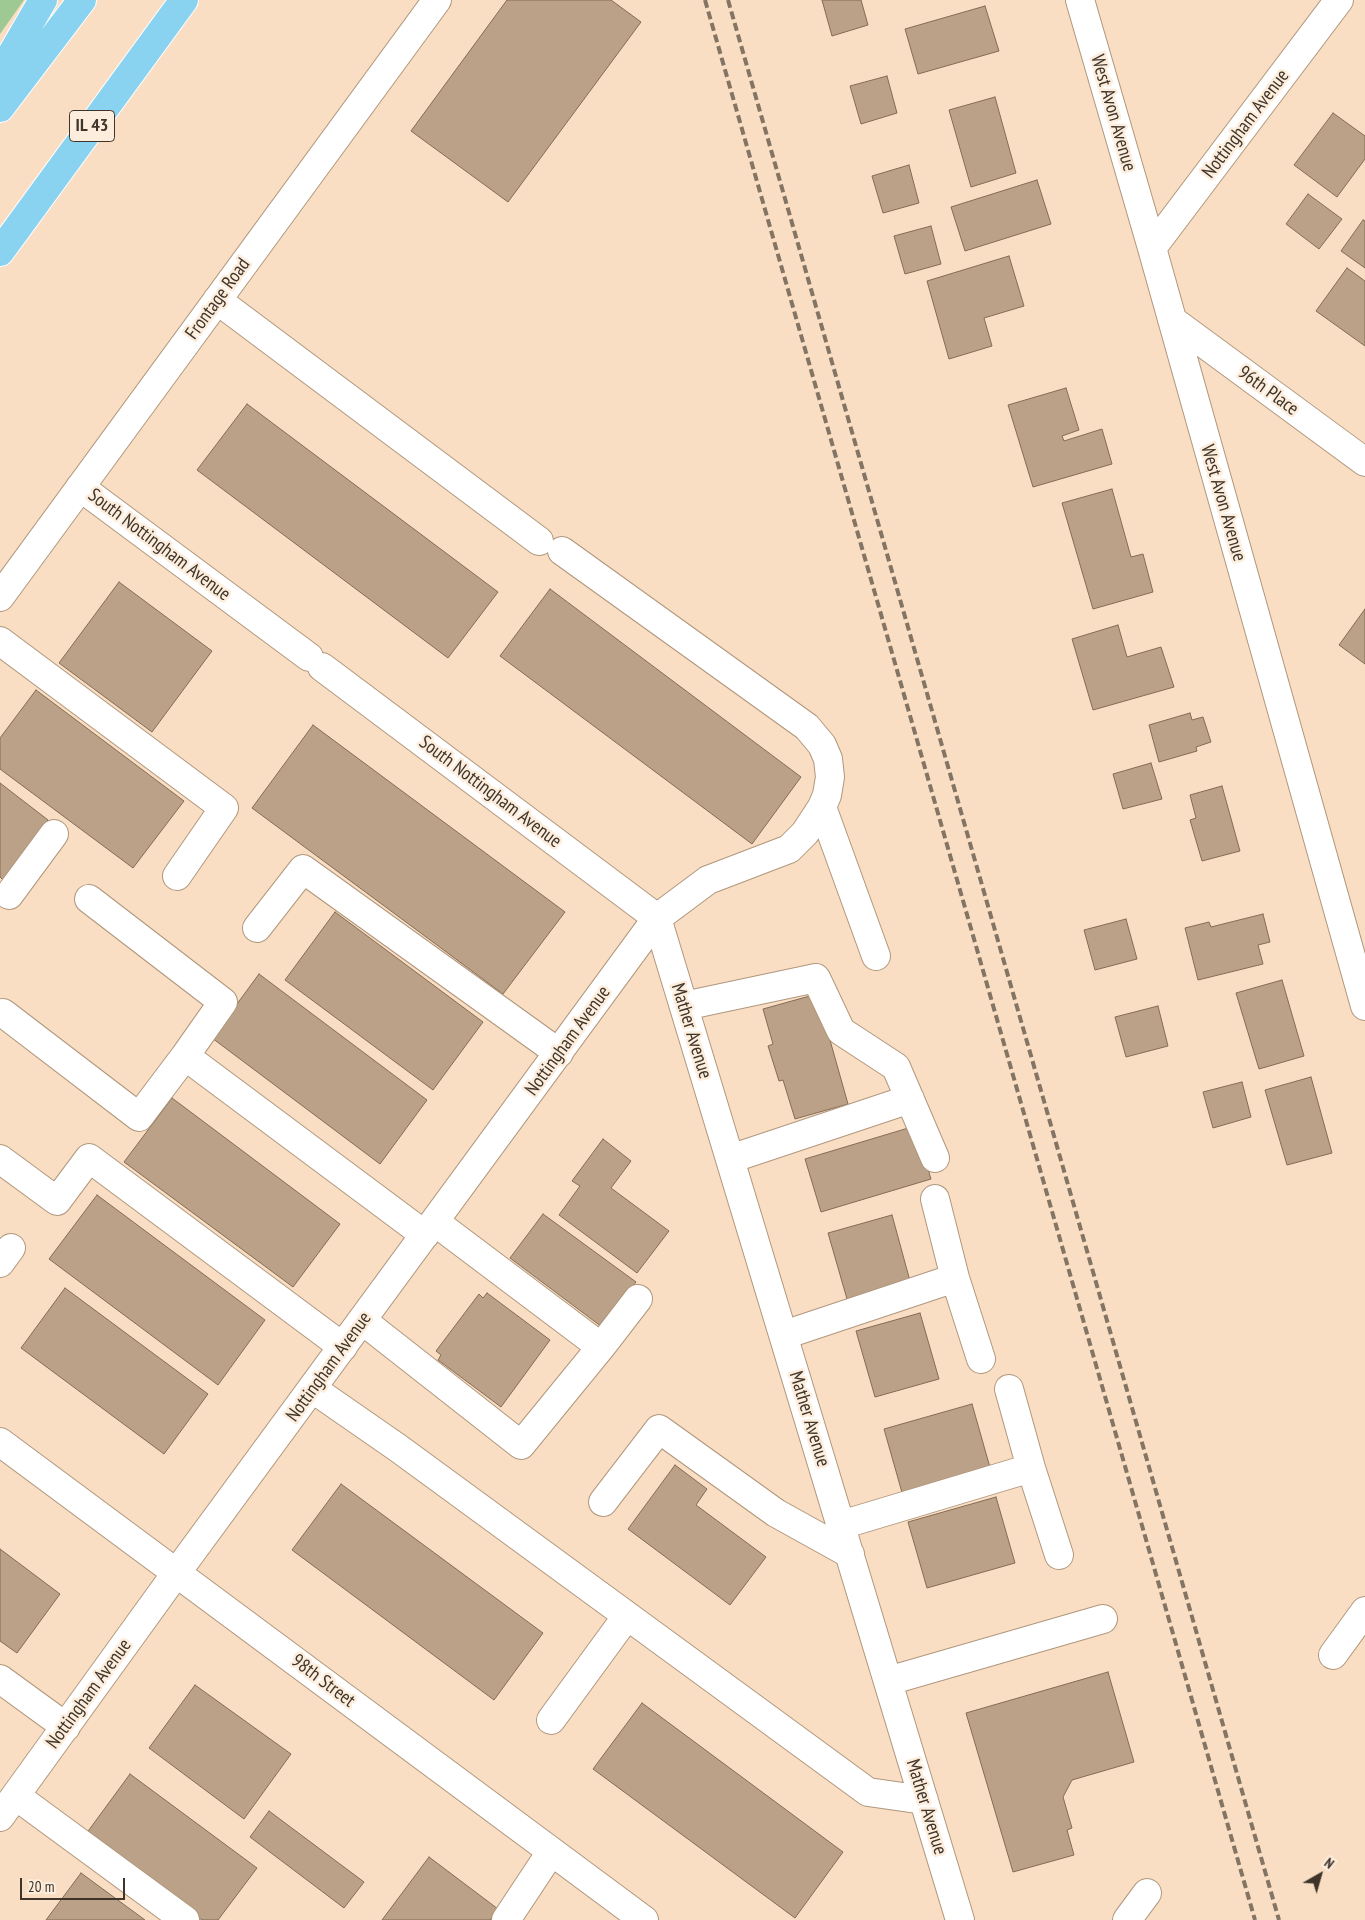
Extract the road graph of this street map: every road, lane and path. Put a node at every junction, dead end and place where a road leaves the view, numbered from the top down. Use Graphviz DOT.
graph roads {
  1 [pos="44,0"];
  2 [pos="82,0"];
  3 [pos="184,0"];
  4 [pos="437,0"];
  5 [pos="1080,0"];
  6 [pos="1339,0"];
  7 [pos="0,74"];
  8 [pos="0,108"];
  9 [pos="1152,248"];
  10 [pos="0,252"];
  11 [pos="217,300"];
  12 [pos="1172,320"];
  13 [pos="1365,462"];
  14 [pos="80,487"];
  15 [pos="0,597"];
  16 [pos="0,641"];
  17 [pos="822,807"];
  18 [pos="54,834"];
  19 [pos="177,876"];
  20 [pos="3,897"];
  21 [pos="89,899"];
  22 [pos="657,918"];
  23 [pos="257,928"];
  24 [pos="876,956"];
  25 [pos="684,1006"];
  26 [pos="1365,1006"];
  27 [pos="3,1013"];
  28 [pos="559,1053"];
  29 [pos="185,1056"];
  30 [pos="910,1099"];
  31 [pos="730,1158"];
  32 [pos="935,1158"];
  33 [pos="0,1159"];
  34 [pos="935,1199"];
  35 [pos="430,1228"];
  36 [pos="955,1278"];
  37 [pos="638,1299"];
  38 [pos="362,1321"];
  39 [pos="784,1335"];
  40 [pos="344,1347"];
  41 [pos="601,1348"];
  42 [pos="981,1359"];
  43 [pos="312,1389"];
  44 [pos="1009,1390"];
  45 [pos="0,1442"];
  46 [pos="1031,1468"];
  47 [pos="603,1502"];
  48 [pos="841,1525"];
  49 [pos="850,1554"];
  50 [pos="1059,1555"];
  51 [pos="177,1572"];
  52 [pos="1365,1611"];
  53 [pos="627,1616"];
  54 [pos="1103,1619"];
  55 [pos="1333,1655"];
  56 [pos="0,1679"];
  57 [pos="888,1681"];
  58 [pos="551,1720"];
  59 [pos="66,1727"];
  60 [pos="924,1800"];
  61 [pos="8,1806"];
  62 [pos="552,1852"];
  63 [pos="1147,1893"];
  64 [pos="641,1919"];
  65 [pos="185,1920"];
  66 [pos="506,1920"];
  67 [pos="960,1920"];
  68 [pos="1127,1920"];
  1 -- 7 [label="main road"];
  2 -- 8 [label="main road"];
  3 -- 10 [label="main road, IL 43"];
  4 -- 11 [label="street, Frontage Road"];
  5 -- 9 [label="street, West Avon Avenue"];
  6 -- 9 [label="street, Nottingham Avenue"];
  9 -- 12 [label="street, West Avon Avenue"];
  11 -- 14 [label="street, Frontage Road"];
  11 -- 17 [label="street, Nottingham Avenue"];
  12 -- 13 [label="street, 96th Place"];
  12 -- 26 [label="street, West Avon Avenue"];
  14 -- 15 [label="street, Frontage Road"];
  14 -- 22 [label="street, South Nottingham Avenue"];
  16 -- 19 [label="street"];
  17 -- 22 [label="street, Nottingham Avenue"];
  17 -- 24 [label="street"];
  18 -- 20 [label="street"];
  21 -- 29 [label="street"];
  22 -- 25 [label="street, Mather Avenue"];
  22 -- 28 [label="street, Nottingham Avenue"];
  23 -- 28 [label="street"];
  25 -- 30 [label="street"];
  25 -- 31 [label="street, Mather Avenue"];
  27 -- 29 [label="street"];
  28 -- 35 [label="street, Nottingham Avenue"];
  29 -- 35 [label="street"];
  30 -- 31 [label="street"];
  30 -- 32 [label="street"];
  31 -- 39 [label="street, Mather Avenue"];
  33 -- 40 [label="street"];
  34 -- 36 [label="street"];
  35 -- 38 [label="street, Nottingham Avenue"];
  35 -- 41 [label="street"];
  36 -- 39 [label="street"];
  36 -- 42 [label="street"];
  37 -- 41 [label="street"];
  38 -- 40 [label="street, Nottingham Avenue"];
  38 -- 41 [label="street"];
  39 -- 48 [label="street, Mather Avenue"];
  40 -- 43 [label="street, Nottingham Avenue"];
  43 -- 51 [label="street, Nottingham Avenue"];
  43 -- 53 [label="street"];
  44 -- 46 [label="street"];
  45 -- 51 [label="street, 98th Street"];
  46 -- 48 [label="street"];
  46 -- 50 [label="street"];
  47 -- 49 [label="street"];
  48 -- 49 [label="street, Mather Avenue"];
  49 -- 57 [label="street, Mather Avenue"];
  51 -- 59 [label="street, Nottingham Avenue"];
  51 -- 62 [label="street, 98th Street"];
  52 -- 55 [label="street"];
  53 -- 58 [label="street"];
  53 -- 60 [label="street"];
  54 -- 57 [label="street"];
  56 -- 59 [label="street"];
  57 -- 60 [label="street, Mather Avenue"];
  59 -- 61 [label="street, Nottingham Avenue"];
  60 -- 67 [label="street, Mather Avenue"];
  61 -- 65 [label="street"];
  62 -- 64 [label="street, 98th Street"];
  62 -- 66 [label="street"];
  63 -- 68 [label="street"];
}
